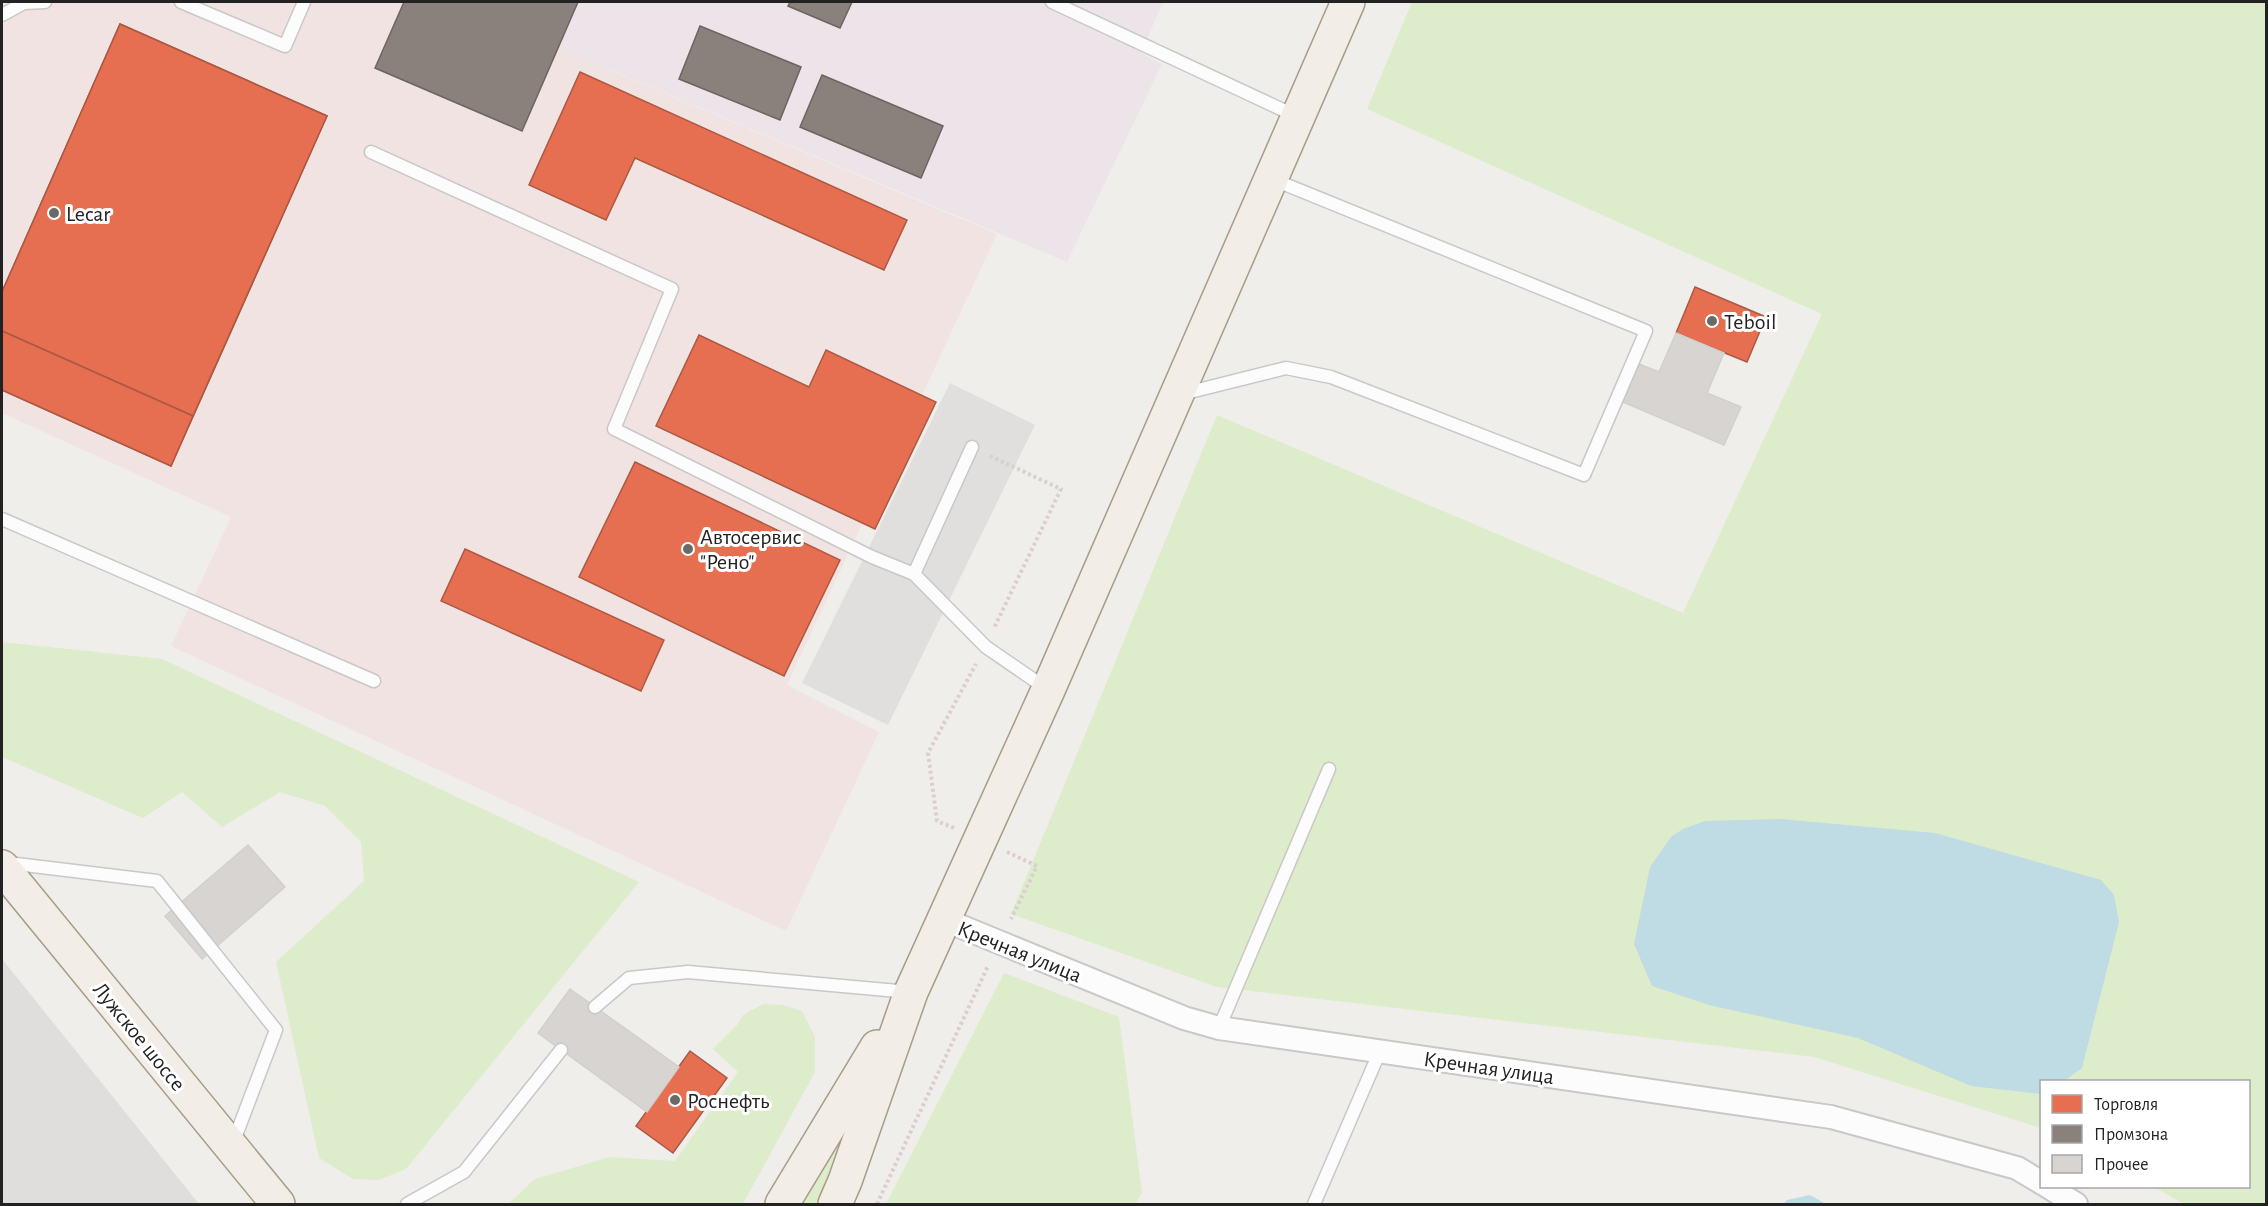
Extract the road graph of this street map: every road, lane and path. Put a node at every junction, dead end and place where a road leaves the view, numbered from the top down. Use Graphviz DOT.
graph roads {
  1 [pos="45,2"];
  2 [pos="181,2"];
  3 [pos="304,2"];
  4 [pos="1052,2"];
  5 [pos="1348,2"];
  6 [pos="2,15"];
  7 [pos="1299,117"];
  8 [pos="371,152"];
  9 [pos="1272,179"];
  10 [pos="1178,395"];
  11 [pos="972,447"];
  12 [pos="2,519"];
  13 [pos="914,574"];
  14 [pos="986,646"];
  15 [pos="374,681"];
  16 [pos="1048,690"];
  17 [pos="1329,769"];
  18 [pos="937,821"];
  19 [pos="2,865"];
  20 [pos="1037,866"];
  21 [pos="945,920"];
  22 [pos="1000,942"];
  23 [pos="911,992"];
  24 [pos="595,1007"];
  25 [pos="1219,1028"];
  26 [pos="561,1050"];
  27 [pos="1380,1051"];
  28 [pos="231,1147"];
  29 [pos="2040,1182"];
  30 [pos="2050,1188"];
  31 [pos="278,1204"];
  32 [pos="407,1204"];
  33 [pos="782,1204"];
  34 [pos="835,1204"];
  35 [pos="877,1204"];
  36 [pos="1314,1204"];
  37 [pos="2076,1204"];
  1 -- 6 [label="lane"];
  2 -- 3 [label="lane"];
  4 -- 7 [label="lane"];
  5 -- 7 [label="main road"];
  7 -- 9 [label="main road"];
  8 -- 13 [label="lane"];
  9 -- 10 [label="main road"];
  9 -- 10 [label="lane"];
  10 -- 16 [label="main road"];
  11 -- 13 [label="lane"];
  11 -- 14 [label="path"];
  12 -- 15 [label="lane"];
  13 -- 14 [label="lane"];
  14 -- 16 [label="lane"];
  14 -- 18 [label="path"];
  16 -- 21 [label="main road"];
  17 -- 25 [label="lane"];
  19 -- 28 [label="main road, Лужское шоссе"];
  19 -- 28 [label="lane"];
  20 -- 22 [label="path"];
  21 -- 22 [label="street, Кречная улица"];
  21 -- 23 [label="main road"];
  22 -- 25 [label="street, Кречная улица"];
  22 -- 35 [label="path"];
  23 -- 24 [label="lane"];
  23 -- 33 [label="main road"];
  23 -- 34 [label="main road"];
  25 -- 27 [label="street, Кречная улица"];
  26 -- 32 [label="lane"];
  27 -- 29 [label="street, Кречная улица"];
  27 -- 36 [label="lane"];
  28 -- 31 [label="main road, Лужское шоссе"];
  30 -- 37 [label="street"];
}
